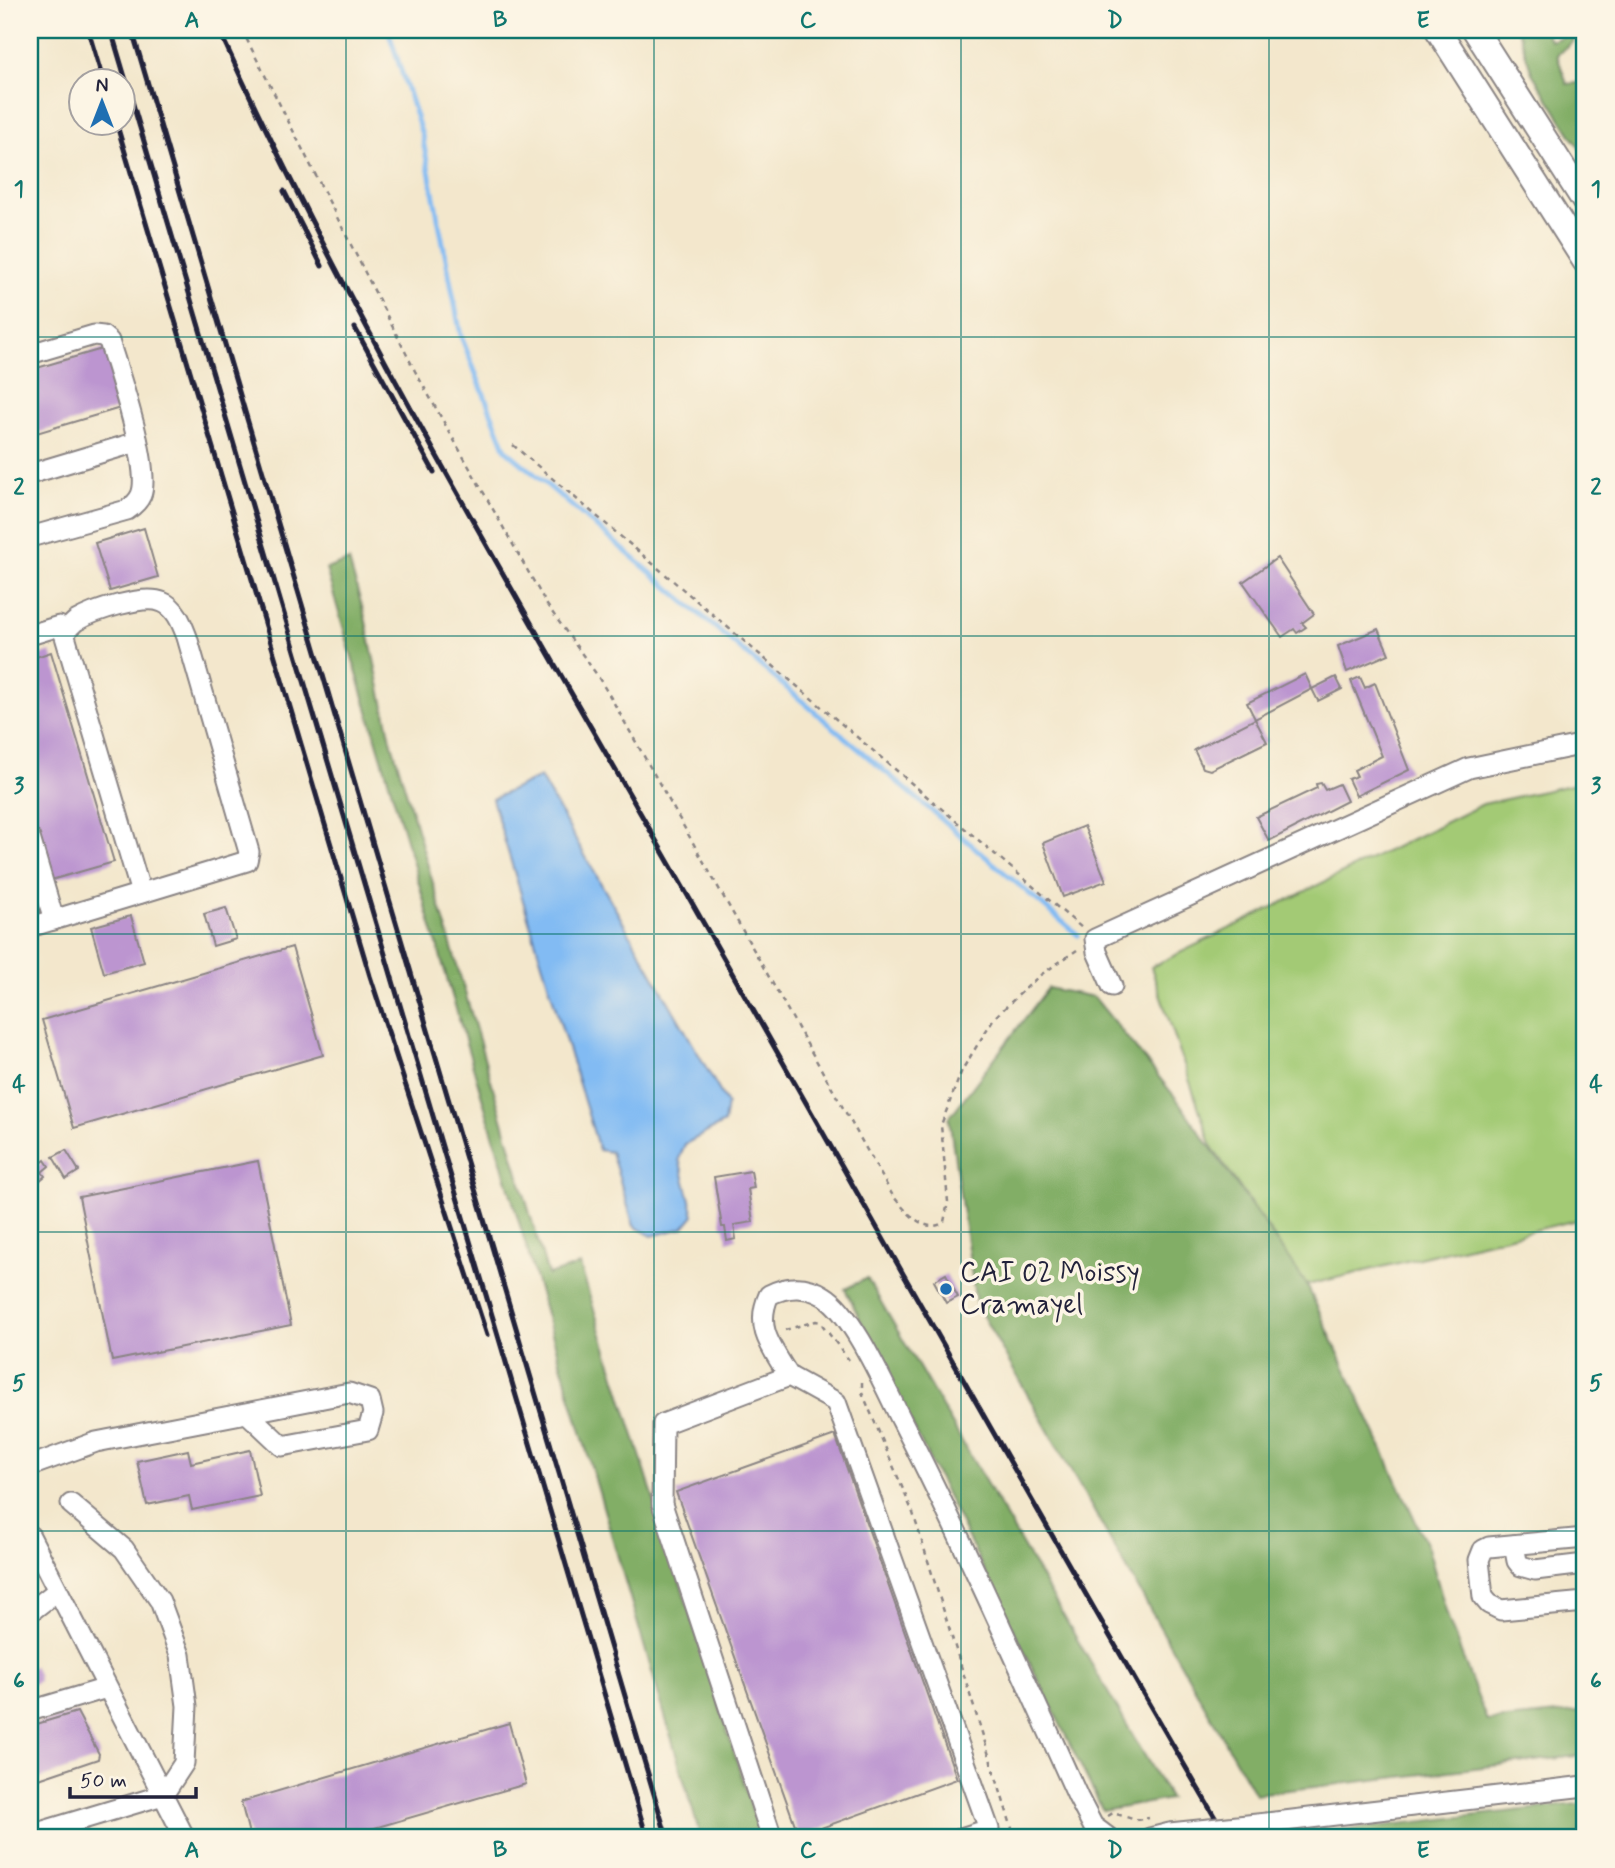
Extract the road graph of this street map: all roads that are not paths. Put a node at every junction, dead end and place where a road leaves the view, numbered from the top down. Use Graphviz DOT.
graph roads {
  1 [pos="1438,30"];
  2 [pos="1475,30"];
  3 [pos="1585,202"];
  4 [pos="1585,261"];
  5 [pos="30,354"];
  6 [pos="137,442"];
  7 [pos="30,474"];
  8 [pos="30,537"];
  9 [pos="64,633"];
  10 [pos="30,635"];
  11 [pos="1585,744"];
  12 [pos="30,838"];
  13 [pos="141,894"];
  14 [pos="54,920"];
  15 [pos="30,927"];
  16 [pos="1112,986"];
  17 [pos="789,1376"];
  18 [pos="247,1413"];
  19 [pos="30,1466"];
  20 [pos="71,1504"];
  21 [pos="30,1536"];
  22 [pos="1585,1538"];
  23 [pos="1514,1545"];
  24 [pos="1585,1564"];
  25 [pos="57,1591"];
  26 [pos="1585,1602"];
  27 [pos="30,1612"];
  28 [pos="107,1688"];
  29 [pos="30,1711"];
  30 [pos="1585,1786"];
  31 [pos="163,1796"];
  32 [pos="30,1835"];
  33 [pos="185,1838"];
  34 [pos="772,1838"];
  35 [pos="961,1838"];
  36 [pos="1109,1838"];
  37 [pos="1150,1838"];
  1 -- 4 [label="main road"];
  2 -- 3 [label="main road"];
  5 -- 6 [label="street"];
  6 -- 7 [label="street"];
  6 -- 8 [label="street"];
  9 -- 10 [label="street"];
  9 -- 13 [label="street"];
  9 -- 13 [label="street"];
  11 -- 16 [label="street"];
  12 -- 14 [label="street"];
  13 -- 14 [label="street"];
  14 -- 15 [label="street"];
  17 -- 34 [label="street"];
  17 -- 35 [label="street"];
  17 -- 36 [label="street"];
  18 -- 18 [label="street"];
  18 -- 19 [label="street"];
  20 -- 31 [label="street"];
  21 -- 25 [label="street"];
  22 -- 23 [label="street"];
  23 -- 24 [label="street"];
  23 -- 26 [label="street"];
  25 -- 27 [label="street"];
  25 -- 28 [label="street"];
  28 -- 29 [label="street"];
  28 -- 31 [label="street"];
  30 -- 37 [label="street, bridge"];
  31 -- 32 [label="street"];
  31 -- 33 [label="street"];
}
